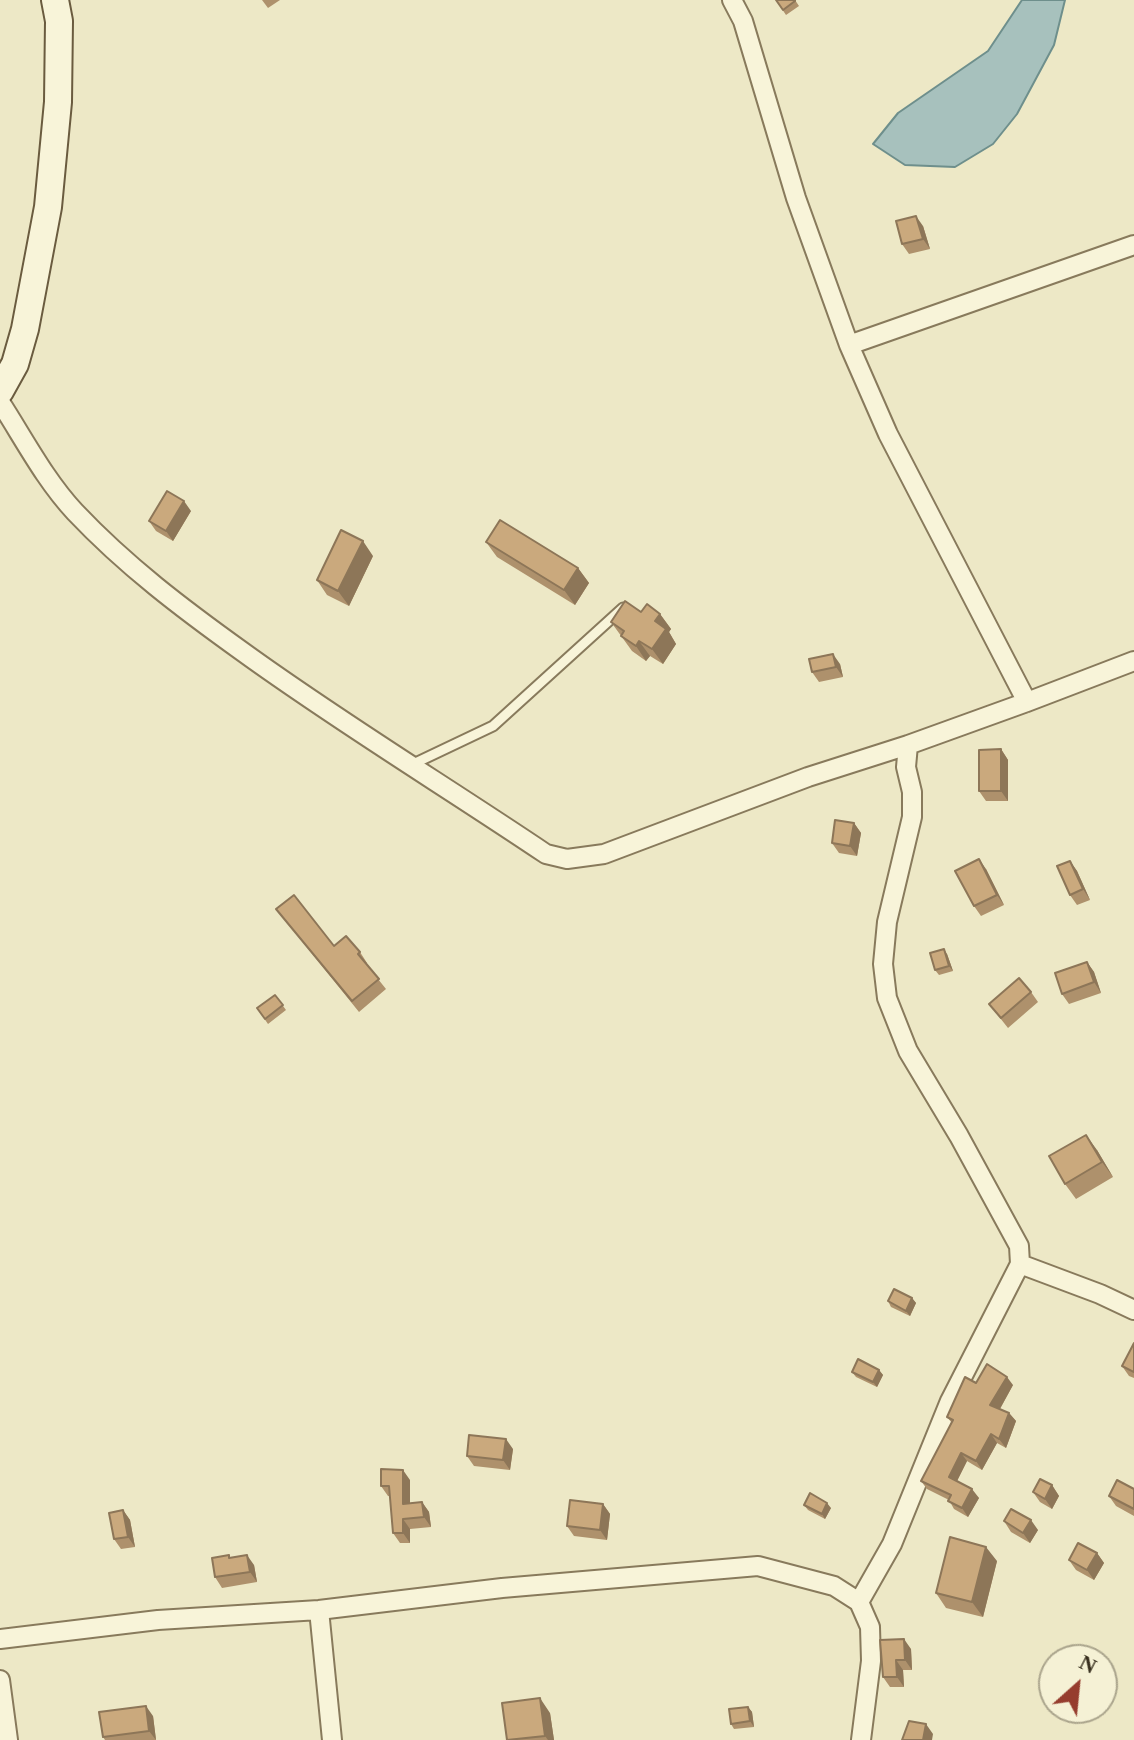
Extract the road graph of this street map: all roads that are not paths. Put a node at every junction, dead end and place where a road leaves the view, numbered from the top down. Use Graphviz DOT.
graph roads {
  1 [pos="55,0"];
  2 [pos="732,0"];
  3 [pos="1134,245"];
  4 [pos="849,345"];
  5 [pos="0,391"];
  6 [pos="0,402"];
  7 [pos="623,608"];
  8 [pos="1134,661"];
  9 [pos="1027,702"];
  10 [pos="908,745"];
  11 [pos="411,765"];
  12 [pos="1020,1264"];
  13 [pos="1134,1310"];
  14 [pos="859,1602"];
  15 [pos="319,1610"];
  16 [pos="0,1639"];
  17 [pos="0,1680"];
  18 [pos="8,1740"];
  19 [pos="332,1740"];
  20 [pos="861,1740"];
  1 -- 5 [label="street"];
  2 -- 4 [label="street"];
  3 -- 4 [label="street"];
  4 -- 9 [label="street"];
  6 -- 11 [label="street"];
  7 -- 11 [label="lane"];
  8 -- 9 [label="street"];
  9 -- 10 [label="street"];
  10 -- 11 [label="street"];
  10 -- 12 [label="street"];
  12 -- 13 [label="street"];
  12 -- 14 [label="street"];
  14 -- 15 [label="street"];
  14 -- 20 [label="street"];
  15 -- 16 [label="street"];
  15 -- 19 [label="street"];
  17 -- 18 [label="street"];
}
